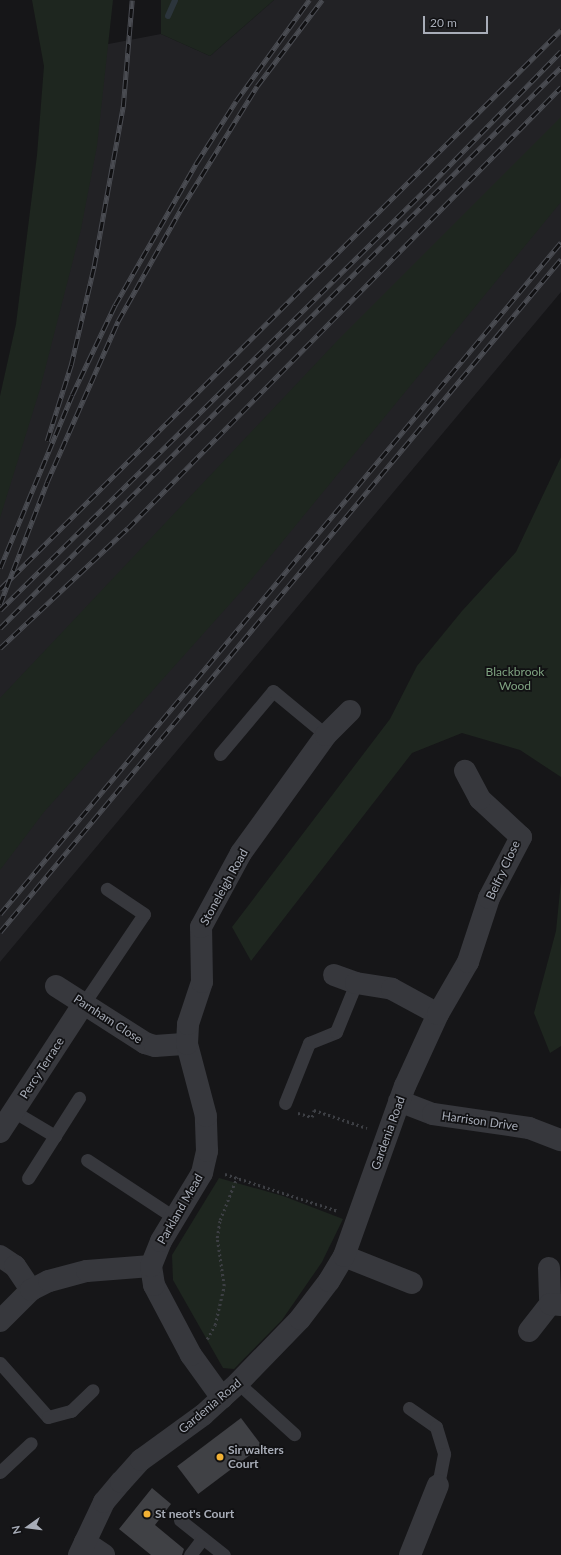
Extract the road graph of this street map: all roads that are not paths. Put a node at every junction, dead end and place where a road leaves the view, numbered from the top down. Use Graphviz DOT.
graph roads {
  1 [pos="350,711"];
  2 [pos="326,735"];
  3 [pos="220,754"];
  4 [pos="465,771"];
  5 [pos="107,889"];
  6 [pos="468,962"];
  7 [pos="334,975"];
  8 [pos="356,983"];
  9 [pos="56,986"];
  10 [pos="84,1003"];
  11 [pos="438,1014"];
  12 [pos="187,1044"];
  13 [pos="79,1098"];
  14 [pos="399,1102"];
  15 [pos="285,1103"];
  16 [pos="14,1110"];
  17 [pos="0,1132"];
  18 [pos="559,1133"];
  19 [pos="55,1136"];
  20 [pos="86,1160"];
  21 [pos="205,1164"];
  22 [pos="28,1178"];
  23 [pos="175,1218"];
  24 [pos="0,1256"];
  25 [pos="344,1256"];
  26 [pos="151,1266"];
  27 [pos="549,1268"];
  28 [pos="412,1282"];
  29 [pos="31,1290"];
  30 [pos="556,1304"];
  31 [pos="0,1321"];
  32 [pos="529,1331"];
  33 [pos="0,1363"];
  34 [pos="238,1383"];
  35 [pos="93,1390"];
  36 [pos="222,1398"];
  37 [pos="410,1408"];
  38 [pos="294,1434"];
  39 [pos="31,1443"];
  40 [pos="0,1472"];
  41 [pos="438,1485"];
  42 [pos="180,1520"];
  43 [pos="203,1538"];
  44 [pos="82,1549"];
  45 [pos="104,1555"];
  46 [pos="190,1555"];
  47 [pos="224,1555"];
  48 [pos="410,1555"];
  1 -- 2 [label="street, Stoneleigh Road"];
  2 -- 3 [label="lane"];
  2 -- 12 [label="street, Stoneleigh Road"];
  4 -- 6 [label="street, Belfry Close"];
  5 -- 10 [label="lane"];
  6 -- 11 [label="street, Gardenia Road"];
  7 -- 8 [label="street"];
  8 -- 11 [label="street"];
  8 -- 15 [label="lane"];
  9 -- 10 [label="street, Parnham Close"];
  10 -- 12 [label="street, Parnham Close"];
  10 -- 16 [label="street, Percy Terrace"];
  11 -- 14 [label="street, Gardenia Road"];
  12 -- 21 [label="street, Stoneleigh Road"];
  13 -- 19 [label="lane"];
  14 -- 18 [label="street, Harrison Drive"];
  14 -- 25 [label="street, Gardenia Road"];
  16 -- 17 [label="street, Percy Terrace"];
  16 -- 19 [label="lane"];
  19 -- 22 [label="lane"];
  20 -- 23 [label="lane"];
  21 -- 23 [label="street, Parkland Mead"];
  23 -- 26 [label="street, Parkland Mead"];
  24 -- 29 [label="street"];
  25 -- 28 [label="street"];
  25 -- 34 [label="street, Gardenia Road"];
  26 -- 29 [label="street"];
  26 -- 36 [label="street, Parkland Mead"];
  27 -- 30 [label="street"];
  29 -- 31 [label="street"];
  30 -- 32 [label="street"];
  33 -- 35 [label="lane"];
  34 -- 36 [label="street, Gardenia Road"];
  34 -- 38 [label="lane"];
  36 -- 44 [label="street, Gardenia Road"];
  37 -- 41 [label="lane"];
  39 -- 40 [label="lane"];
  41 -- 48 [label="street"];
  42 -- 43 [label="lane"];
  43 -- 46 [label="lane"];
  43 -- 47 [label="lane"];
  44 -- 45 [label="street"];
}
